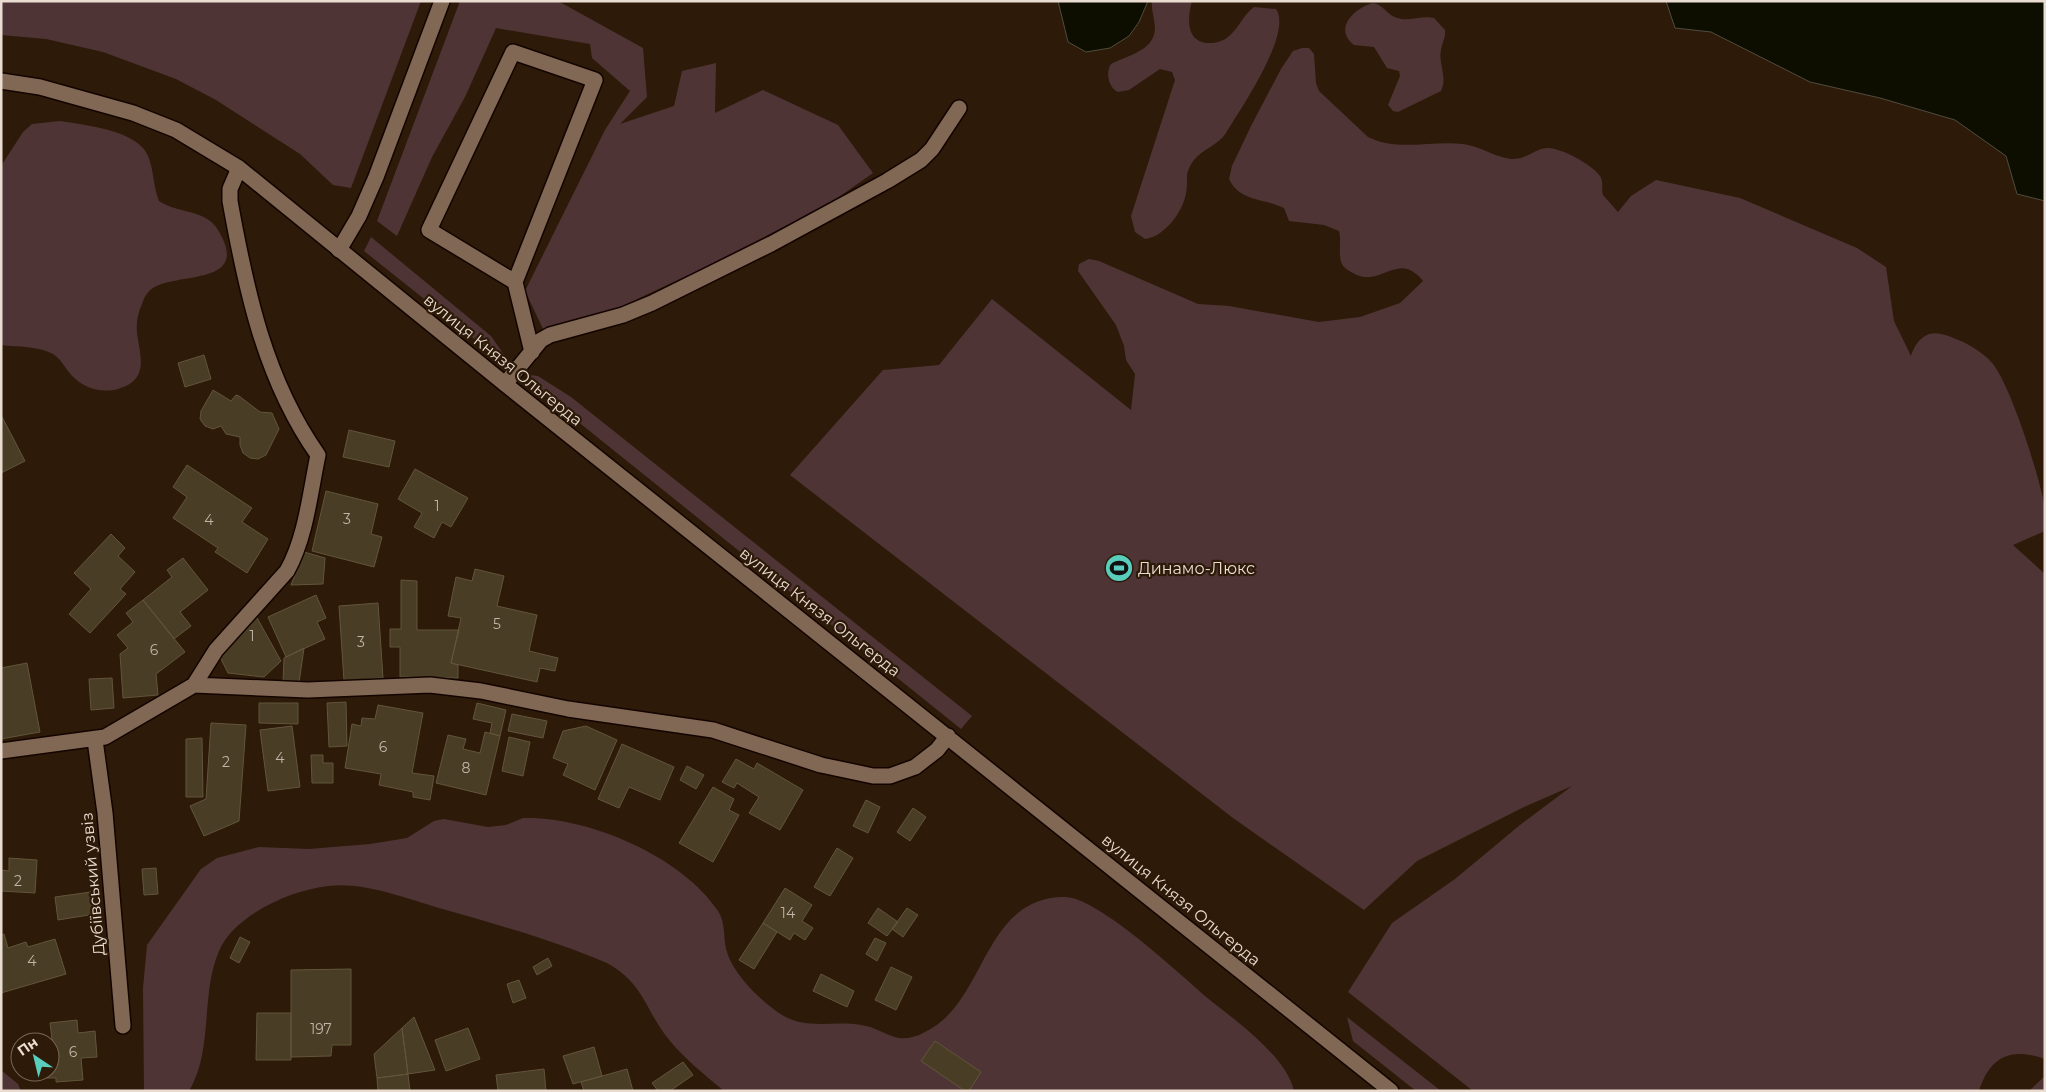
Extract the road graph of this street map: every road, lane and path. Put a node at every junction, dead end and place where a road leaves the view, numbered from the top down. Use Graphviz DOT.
graph roads {
  1 [pos="442,1"];
  2 [pos="1,81"];
  3 [pos="959,108"];
  4 [pos="239,168"];
  5 [pos="339,250"];
  6 [pos="514,282"];
  7 [pos="532,352"];
  8 [pos="505,384"];
  9 [pos="194,685"];
  10 [pos="948,736"];
  11 [pos="95,740"];
  12 [pos="1,751"];
  13 [pos="123,1026"];
  14 [pos="1391,1091"];
  1 -- 5 [label="street"];
  2 -- 4 [label="street, вулиця Князя Ольгерда"];
  3 -- 7 [label="street"];
  4 -- 5 [label="street, вулиця Князя Ольгерда"];
  4 -- 9 [label="street"];
  5 -- 8 [label="street, вулиця Князя Ольгерда"];
  6 -- 6 [label="street"];
  6 -- 7 [label="street"];
  7 -- 8 [label="street"];
  8 -- 10 [label="street, вулиця Князя Ольгерда"];
  9 -- 10 [label="street"];
  9 -- 11 [label="street"];
  10 -- 14 [label="street, вулиця Князя Ольгерда"];
  11 -- 12 [label="street"];
  11 -- 13 [label="street, Дубіївський узвіз"];
}
